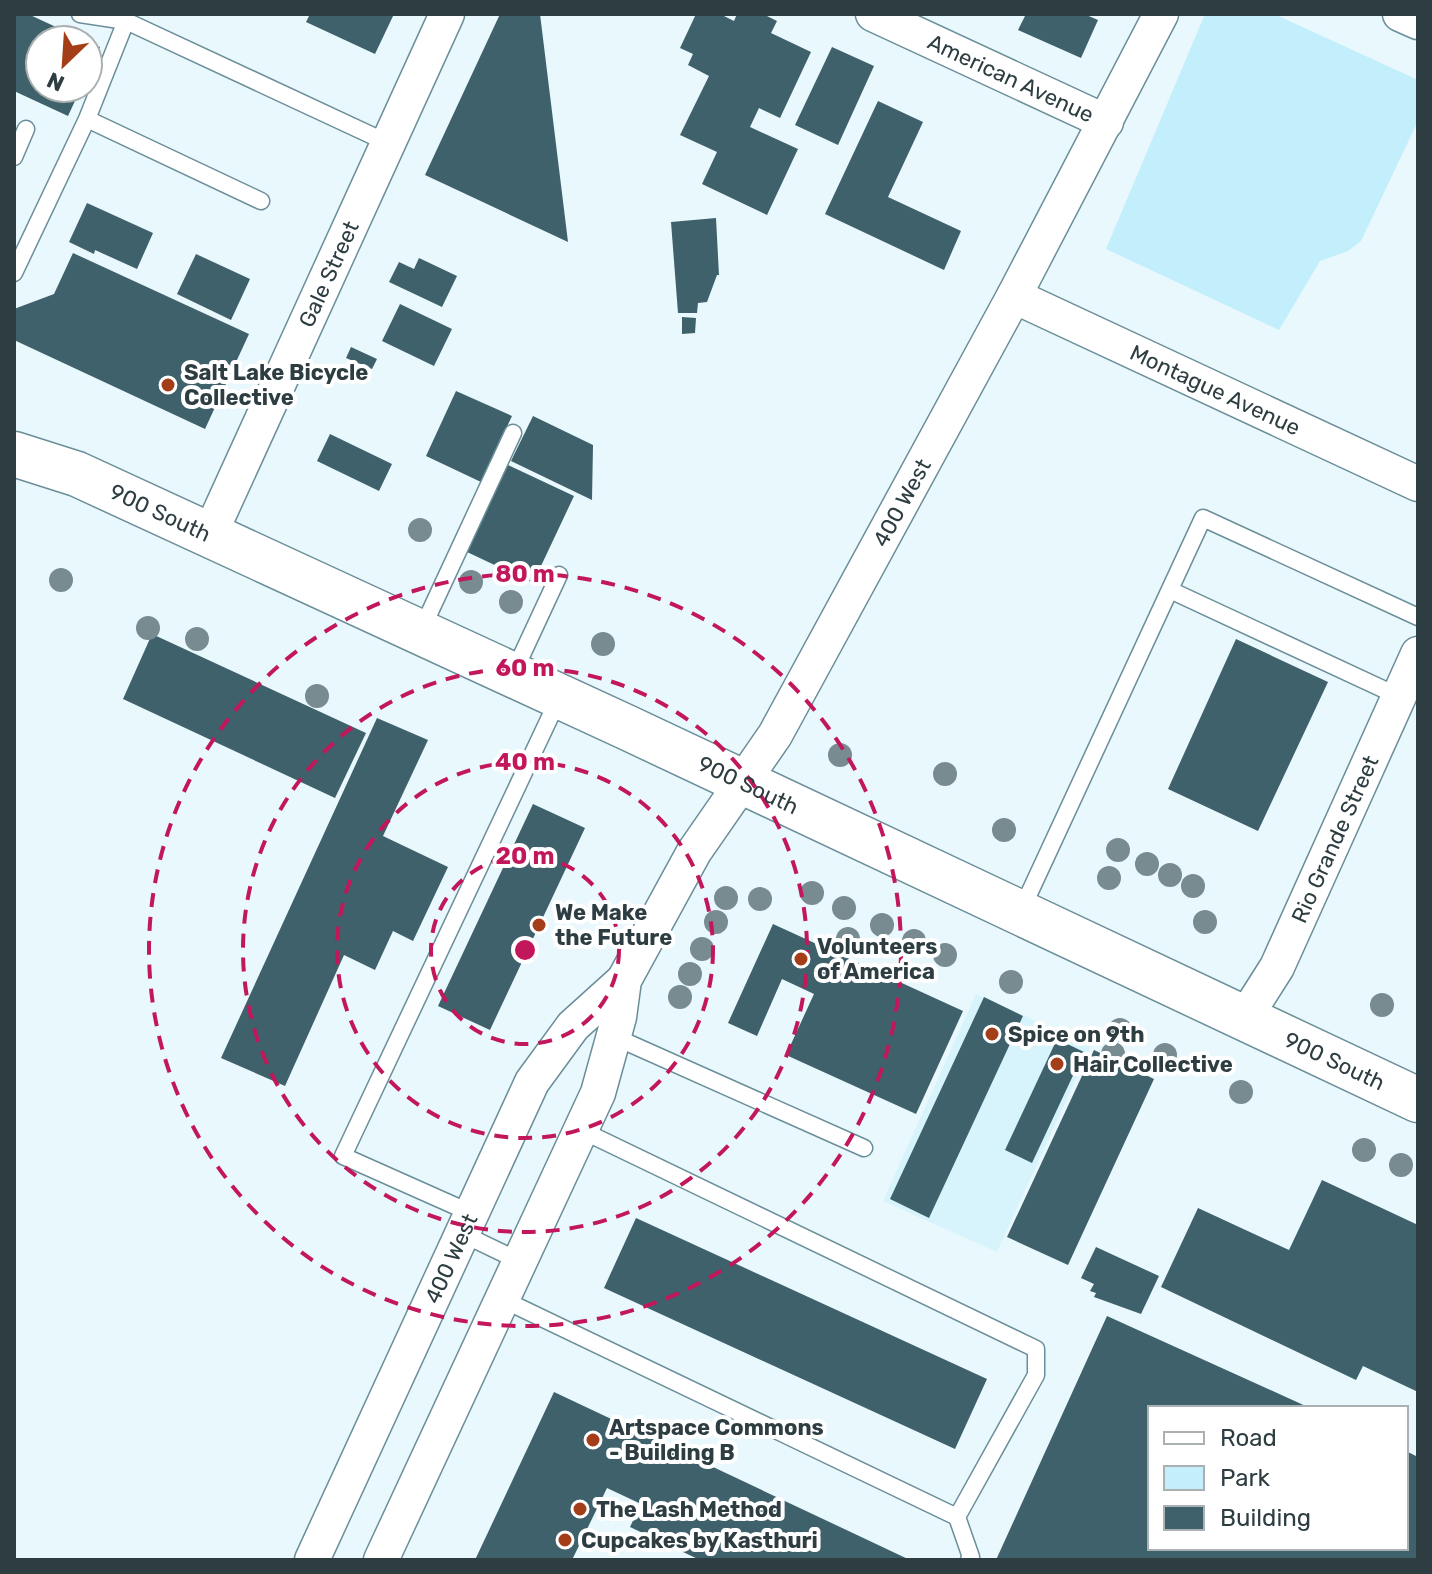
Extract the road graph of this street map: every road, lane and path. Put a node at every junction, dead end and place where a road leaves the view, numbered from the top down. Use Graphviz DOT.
graph roads {
  1 [pos="80,14"];
  2 [pos="447,14"];
  3 [pos="1161,14"];
  4 [pos="1400,14"];
  5 [pos="882,16"];
  6 [pos="126,21"];
  7 [pos="1418,22"];
  8 [pos="87,119"];
  9 [pos="1106,122"];
  10 [pos="26,129"];
  11 [pos="388,143"];
  12 [pos="14,157"];
  13 [pos="261,201"];
  14 [pos="14,273"];
  15 [pos="1014,296"];
  16 [pos="14,426"];
  17 [pos="513,433"];
  18 [pos="14,444"];
  19 [pos="14,454"];
  20 [pos="77,474"];
  21 [pos="1418,484"];
  22 [pos="209,536"];
  23 [pos="559,575"];
  24 [pos="1170,590"];
  25 [pos="1418,617"];
  26 [pos="420,633"];
  27 [pos="1418,654"];
  28 [pos="512,675"];
  29 [pos="1398,696"];
  30 [pos="560,697"];
  31 [pos="740,783"];
  32 [pos="1020,912"];
  33 [pos="624,980"];
  34 [pos="1244,1019"];
  35 [pos="615,1037"];
  36 [pos="1418,1100"];
  37 [pos="581,1130"];
  38 [pos="864,1148"];
  39 [pos="466,1223"];
  40 [pos="519,1261"];
  41 [pos="502,1299"];
  42 [pos="957,1517"];
  43 [pos="312,1560"];
  44 [pos="381,1560"];
  45 [pos="969,1560"];
  1 -- 6 [label="lane"];
  2 -- 11 [label="street, Gale Street"];
  3 -- 9 [label="street, 400 West"];
  4 -- 7 [label="street"];
  5 -- 9 [label="street, American Avenue"];
  6 -- 8 [label="lane"];
  6 -- 11 [label="lane"];
  8 -- 13 [label="lane"];
  8 -- 14 [label="lane"];
  9 -- 15 [label="street, 400 West"];
  10 -- 12 [label="lane"];
  11 -- 22 [label="street, Gale Street"];
  15 -- 21 [label="street, Montague Avenue"];
  15 -- 31 [label="street, 400 West"];
  16 -- 20 [label="street, 900 South"];
  17 -- 26 [label="lane"];
  18 -- 20 [label="street"];
  19 -- 20 [label="street, 900 South"];
  20 -- 22 [label="street, 900 South"];
  22 -- 26 [label="street, 900 South"];
  23 -- 28 [label="lane"];
  24 -- 25 [label="lane"];
  24 -- 29 [label="lane"];
  24 -- 32 [label="lane"];
  26 -- 28 [label="street, 900 South"];
  27 -- 29 [label="street, Rio Grande Street"];
  28 -- 30 [label="street, 900 South"];
  29 -- 34 [label="street, Rio Grande Street"];
  30 -- 31 [label="street, 900 South"];
  30 -- 39 [label="lane"];
  31 -- 32 [label="street, 900 South"];
  31 -- 33 [label="street, 400 West"];
  32 -- 34 [label="street, 900 South"];
  33 -- 35 [label="street, 400 West"];
  33 -- 39 [label="street, 400 West"];
  34 -- 36 [label="street, 900 South"];
  35 -- 37 [label="street, 400 West"];
  35 -- 38 [label="lane"];
  37 -- 40 [label="street, 400 West"];
  37 -- 42 [label="lane"];
  39 -- 40 [label="lane"];
  39 -- 43 [label="street, 400 West"];
  40 -- 41 [label="street, 400 West"];
  41 -- 42 [label="lane"];
  41 -- 44 [label="street, 400 West"];
  42 -- 45 [label="lane"];
}
